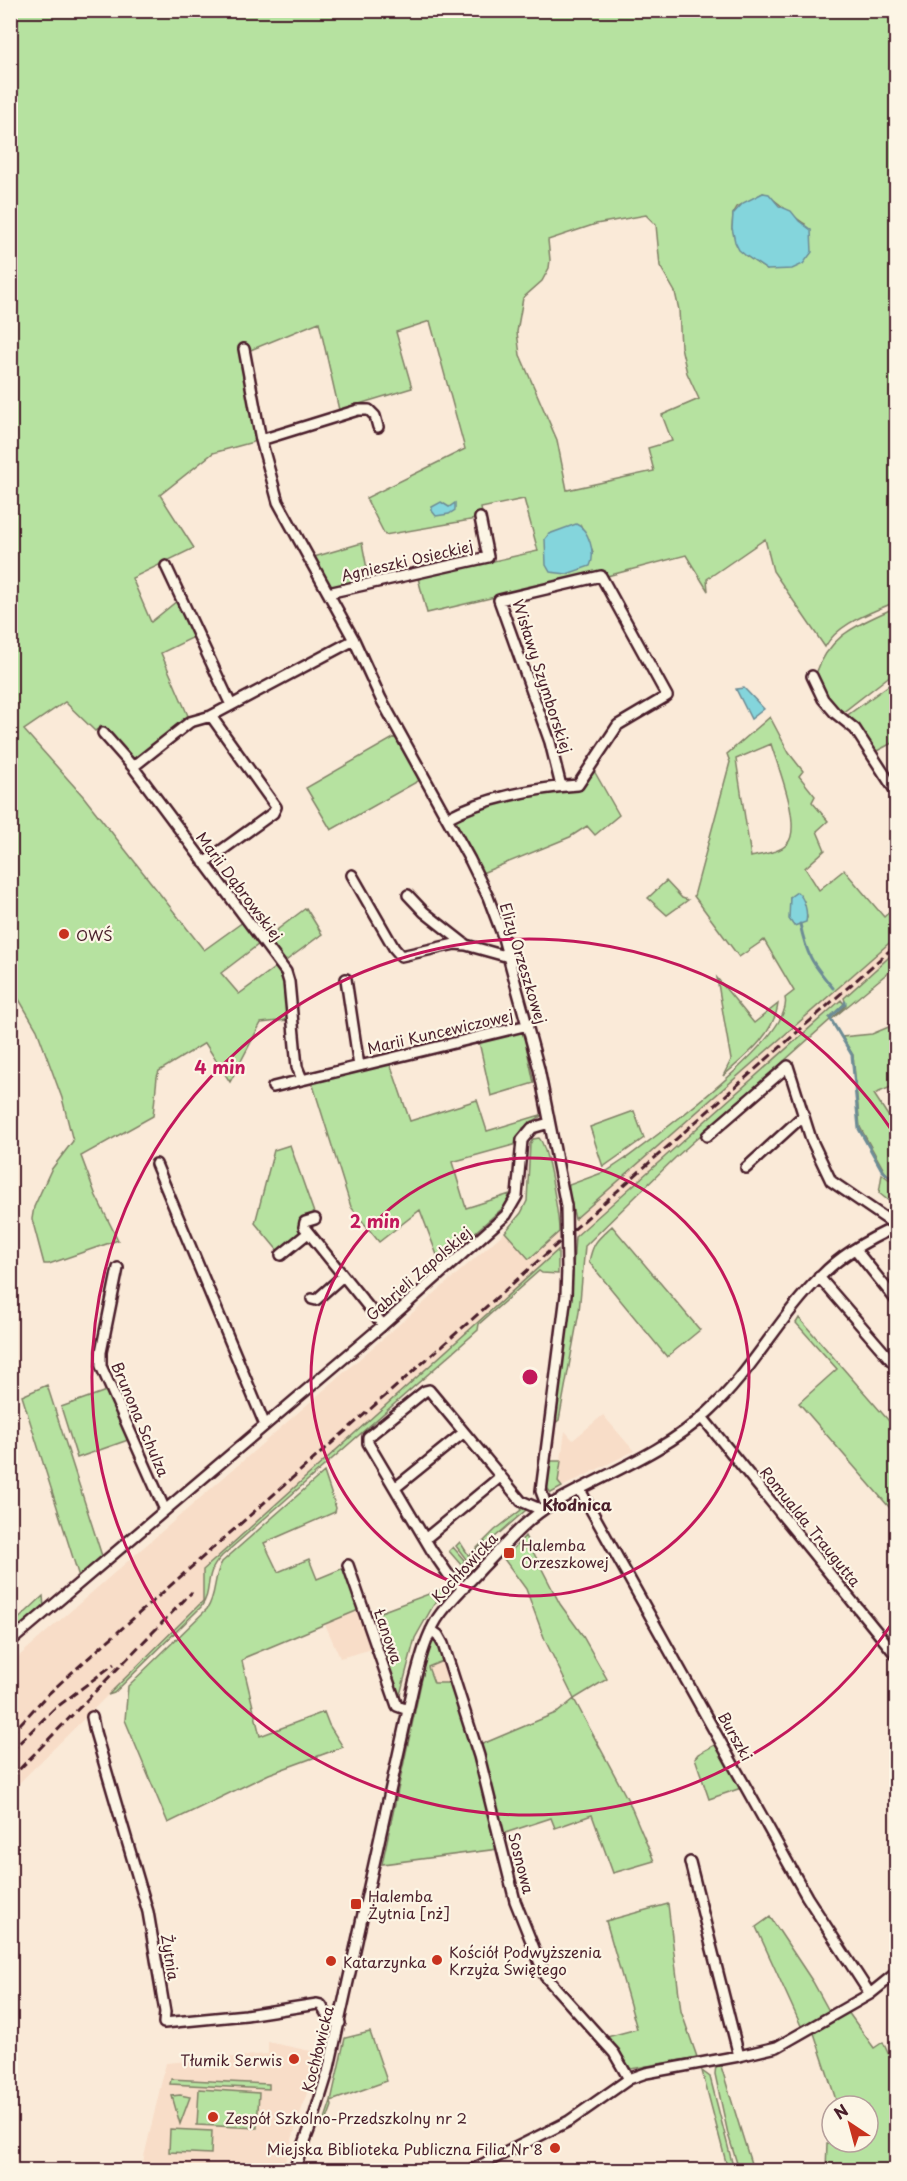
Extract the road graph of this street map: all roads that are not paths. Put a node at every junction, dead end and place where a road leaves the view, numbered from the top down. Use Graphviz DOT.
graph roads {
  1 [pos="244,349"];
  2 [pos="378,428"];
  3 [pos="261,440"];
  4 [pos="480,518"];
  5 [pos="166,566"];
  6 [pos="328,593"];
  7 [pos="354,640"];
  8 [pos="812,676"];
  9 [pos="231,705"];
  10 [pos="211,716"];
  11 [pos="103,733"];
  12 [pos="133,767"];
  13 [pos="561,786"];
  14 [pos="897,792"];
  15 [pos="447,818"];
  16 [pos="204,863"];
  17 [pos="352,875"];
  18 [pos="408,895"];
  19 [pos="466,945"];
  20 [pos="509,957"];
  21 [pos="346,979"];
  22 [pos="528,1025"];
  23 [pos="359,1066"];
  24 [pos="302,1079"];
  25 [pos="273,1087"];
  26 [pos="804,1115"];
  27 [pos="549,1122"];
  28 [pos="707,1136"];
  29 [pos="156,1164"];
  30 [pos="746,1168"];
  31 [pos="315,1219"];
  32 [pos="895,1227"];
  33 [pos="308,1233"];
  34 [pos="855,1249"];
  35 [pos="281,1255"];
  36 [pos="118,1268"];
  37 [pos="344,1276"];
  38 [pos="819,1277"];
  39 [pos="312,1299"];
  40 [pos="897,1300"];
  41 [pos="382,1325"];
  42 [pos="897,1366"];
  43 [pos="702,1417"];
  44 [pos="265,1425"];
  45 [pos="463,1433"];
  46 [pos="500,1477"];
  47 [pos="395,1488"];
  48 [pos="580,1490"];
  49 [pos="545,1508"];
  50 [pos="165,1510"];
  51 [pos="424,1539"];
  52 [pos="348,1564"];
  53 [pos="464,1588"];
  54 [pos="431,1630"];
  55 [pos="10,1642"];
  56 [pos="897,1655"];
  57 [pos="408,1710"];
  58 [pos="92,1717"];
  59 [pos="690,1862"];
  60 [pos="897,1973"];
  61 [pos="870,1994"];
  62 [pos="340,2024"];
  63 [pos="739,2056"];
  64 [pos="629,2079"];
  65 [pos="294,2170"];
  66 [pos="471,2170"];
  1 -- 3 [label="street, Elizy Orzeszkowej"];
  2 -- 3 [label="street"];
  3 -- 6 [label="street, Elizy Orzeszkowej"];
  4 -- 6 [label="street, Agnieszki Osieckiej"];
  5 -- 9 [label="street"];
  6 -- 7 [label="street, Elizy Orzeszkowej"];
  7 -- 9 [label="street"];
  7 -- 15 [label="street, Elizy Orzeszkowej"];
  8 -- 14 [label="street"];
  9 -- 10 [label="street"];
  10 -- 12 [label="street"];
  10 -- 16 [label="street"];
  11 -- 12 [label="street, Marii Dąbrowskiej"];
  12 -- 16 [label="street, Marii Dąbrowskiej"];
  13 -- 13 [label="street, Wisławy Szymborskiej"];
  13 -- 15 [label="street, Wisławy Szymborskiej"];
  15 -- 20 [label="street, Elizy Orzeszkowej"];
  16 -- 24 [label="street, Marii Dąbrowskiej"];
  17 -- 19 [label="street"];
  18 -- 19 [label="street"];
  19 -- 20 [label="street"];
  20 -- 22 [label="street, Elizy Orzeszkowej"];
  21 -- 23 [label="street, Marii Kuncewiczowej"];
  22 -- 23 [label="street, Marii Kuncewiczowej"];
  22 -- 27 [label="street, Elizy Orzeszkowej"];
  23 -- 24 [label="street, Marii Kuncewiczowej"];
  24 -- 25 [label="street, Marii Kuncewiczowej"];
  26 -- 28 [label="street"];
  26 -- 30 [label="street"];
  26 -- 32 [label="street"];
  27 -- 41 [label="street, Gabrieli Zapolskiej"];
  27 -- 49 [label="street, Elizy Orzeszkowej, bridge"];
  29 -- 44 [label="street"];
  31 -- 33 [label="street"];
  32 -- 34 [label="street, Kochłowicka"];
  33 -- 35 [label="street"];
  33 -- 37 [label="street"];
  34 -- 38 [label="street, Kochłowicka"];
  34 -- 40 [label="street"];
  36 -- 50 [label="street, Brunona Schulza"];
  37 -- 39 [label="street"];
  37 -- 41 [label="street"];
  38 -- 42 [label="street"];
  38 -- 43 [label="street, Kochłowicka"];
  41 -- 44 [label="street, Gabrieli Zapolskiej"];
  43 -- 48 [label="street, Kochłowicka"];
  43 -- 56 [label="street, Romualda Traugutta"];
  44 -- 50 [label="street, Gabrieli Zapolskiej"];
  45 -- 46 [label="street"];
  45 -- 47 [label="street"];
  45 -- 47 [label="street"];
  46 -- 49 [label="street"];
  46 -- 51 [label="street"];
  47 -- 51 [label="street"];
  48 -- 49 [label="street, Kochłowicka"];
  48 -- 61 [label="street, Burszki"];
  49 -- 53 [label="street, Kochłowicka"];
  50 -- 55 [label="street, Gabrieli Zapolskiej"];
  51 -- 53 [label="street"];
  52 -- 57 [label="street, Łanowa"];
  53 -- 54 [label="street, Kochłowicka"];
  54 -- 57 [label="street, Kochłowicka"];
  54 -- 64 [label="street, Sosnowa"];
  57 -- 62 [label="street, Kochłowicka"];
  58 -- 62 [label="street, Żytnia"];
  59 -- 63 [label="street"];
  60 -- 61 [label="street"];
  61 -- 63 [label="street"];
  62 -- 65 [label="street, Kochłowicka"];
  63 -- 64 [label="street"];
  64 -- 66 [label="street"];
}
